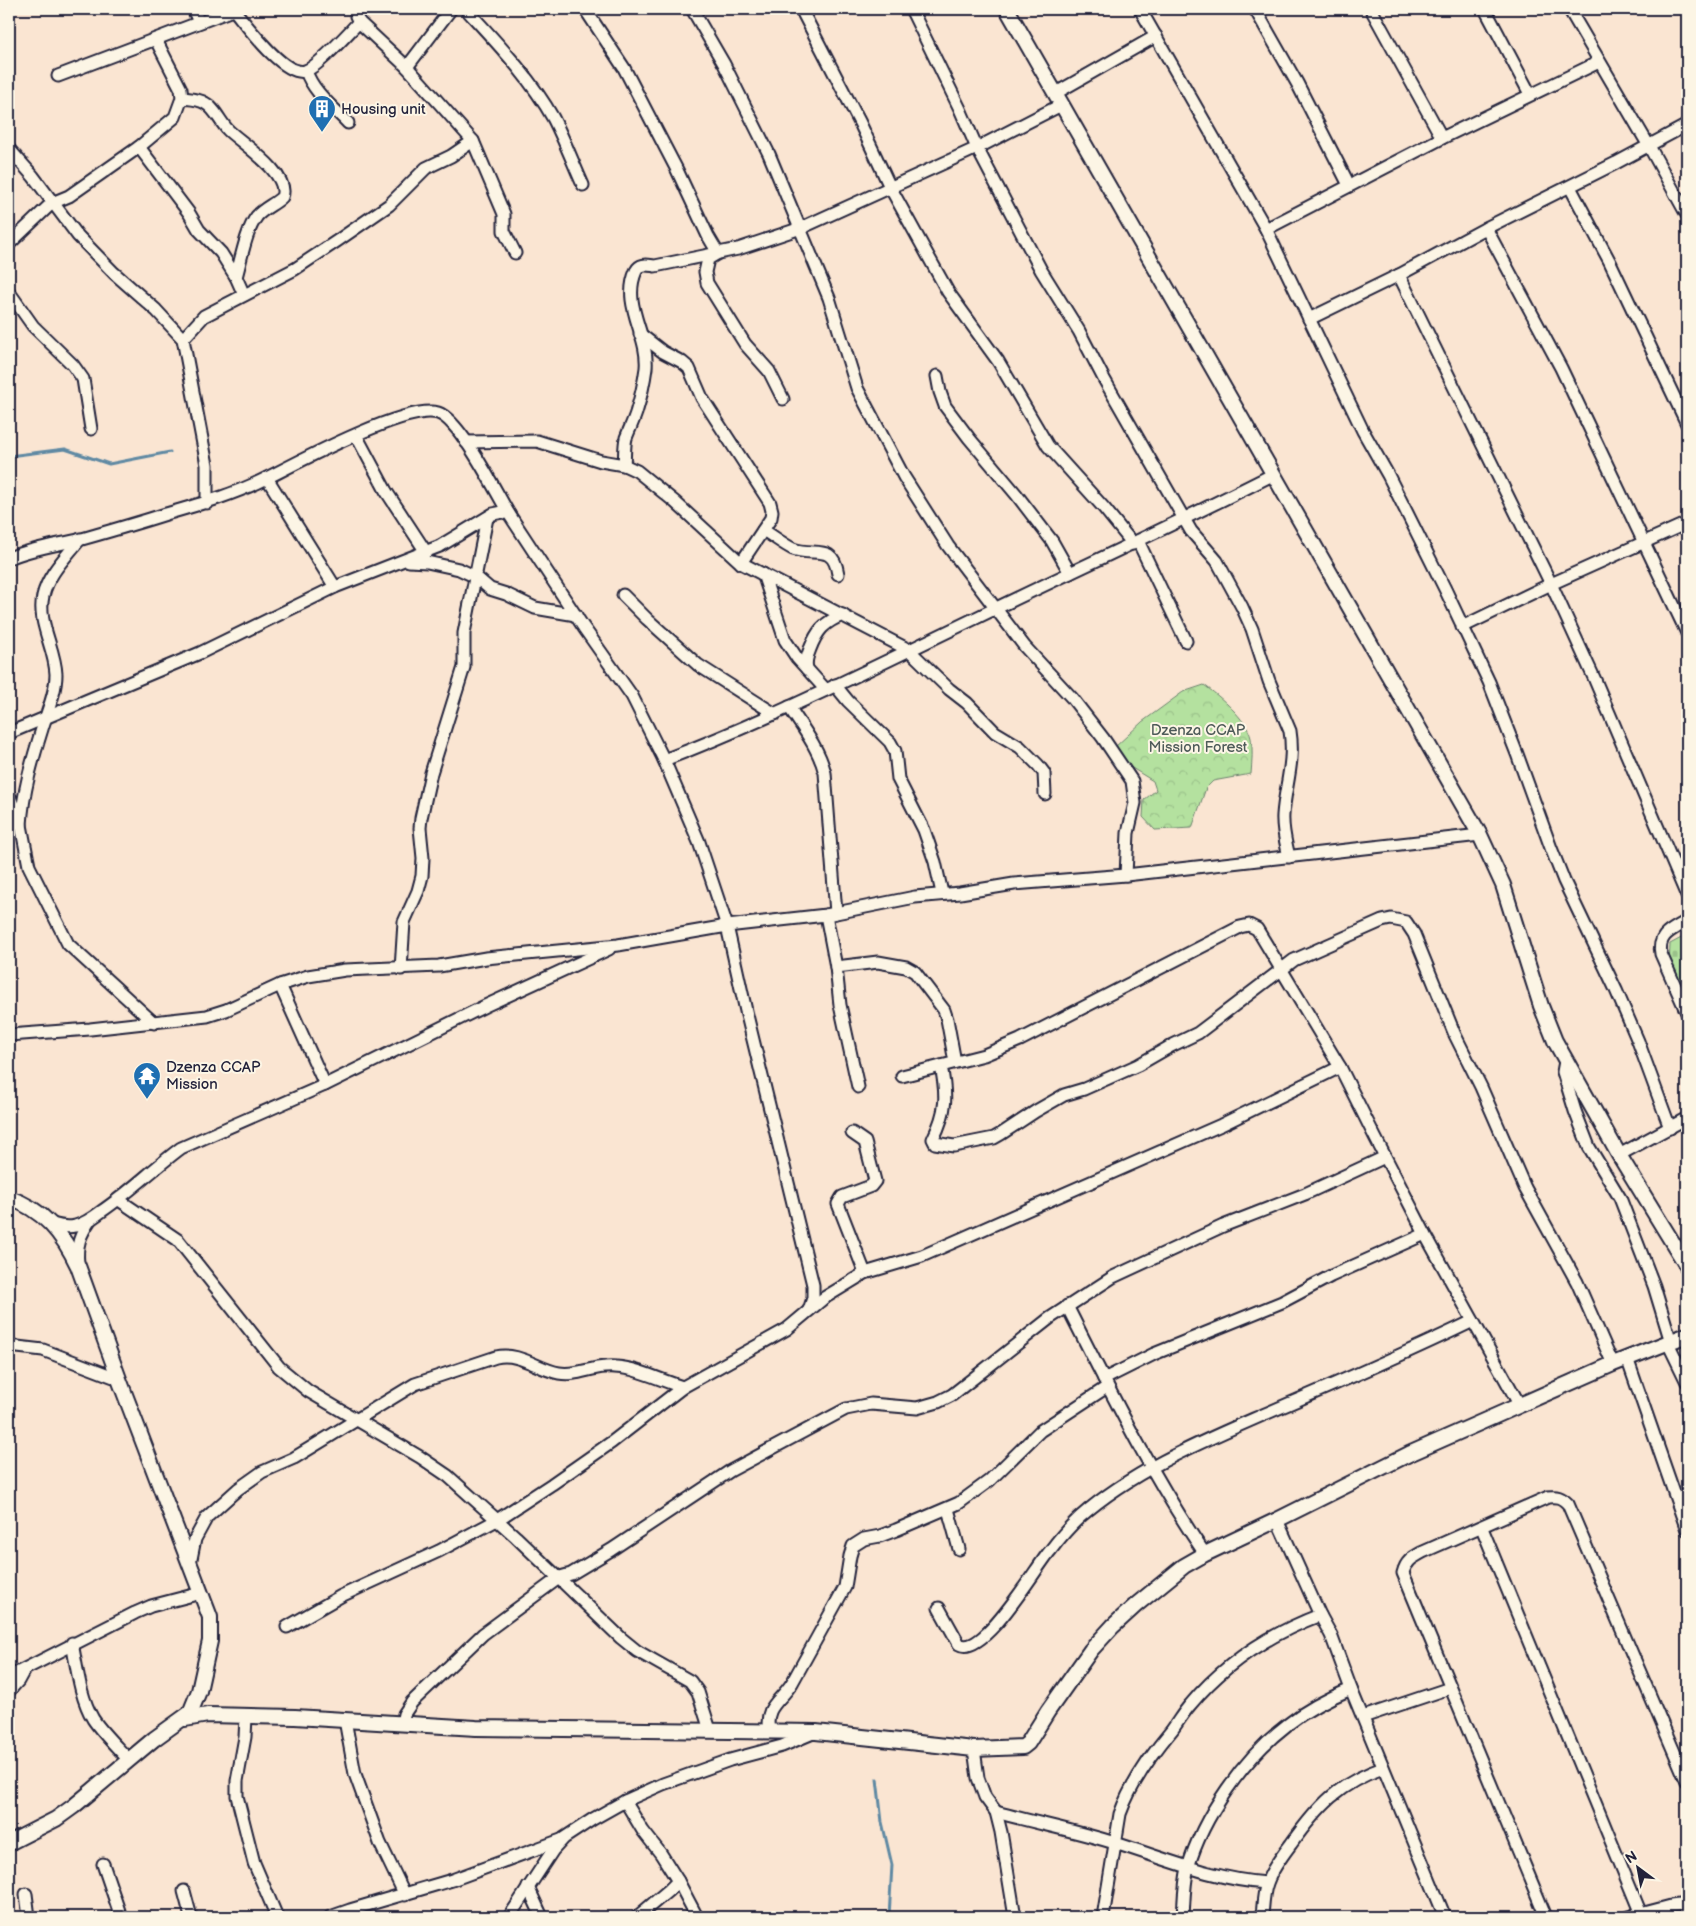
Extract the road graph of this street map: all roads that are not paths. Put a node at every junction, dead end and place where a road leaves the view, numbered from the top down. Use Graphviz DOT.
graph roads {
  1 [pos="192,9"];
  2 [pos="234,9"];
  3 [pos="358,9"];
  4 [pos="451,9"];
  5 [pos="466,9"];
  6 [pos="585,9"];
  7 [pos="692,9"];
  8 [pos="801,9"];
  9 [pos="911,9"];
  10 [pos="1008,9"];
  11 [pos="1140,9"];
  12 [pos="1255,9"];
  13 [pos="1371,9"];
  14 [pos="1485,9"];
  15 [pos="1569,9"];
  16 [pos="198,22"];
  17 [pos="359,22"];
  18 [pos="1156,36"];
  19 [pos="156,40"];
  20 [pos="1599,62"];
  21 [pos="407,68"];
  22 [pos="306,71"];
  23 [pos="58,76"];
  24 [pos="1530,94"];
  25 [pos="182,98"];
  26 [pos="1059,99"];
  27 [pos="348,123"];
  28 [pos="1687,125"];
  29 [pos="1442,138"];
  30 [pos="473,141"];
  31 [pos="1649,146"];
  32 [pos="139,147"];
  33 [pos="977,148"];
  34 [pos="9,149"];
  35 [pos="583,185"];
  36 [pos="1349,185"];
  37 [pos="1570,186"];
  38 [pos="890,187"];
  39 [pos="52,203"];
  40 [pos="1687,215"];
  41 [pos="801,228"];
  42 [pos="1486,228"];
  43 [pos="1266,229"];
  44 [pos="9,244"];
  45 [pos="718,253"];
  46 [pos="515,254"];
  47 [pos="1399,275"];
  48 [pos="236,277"];
  49 [pos="9,292"];
  50 [pos="244,296"];
  51 [pos="1309,319"];
  52 [pos="640,334"];
  53 [pos="183,339"];
  54 [pos="936,376"];
  55 [pos="783,399"];
  56 [pos="1687,424"];
  57 [pos="91,429"];
  58 [pos="356,436"];
  59 [pos="466,442"];
  60 [pos="624,465"];
  61 [pos="1274,474"];
  62 [pos="267,478"];
  63 [pos="207,503"];
  64 [pos="509,514"];
  65 [pos="486,518"];
  66 [pos="1185,519"];
  67 [pos="1687,523"];
  68 [pos="764,530"];
  69 [pos="80,539"];
  70 [pos="1136,543"];
  71 [pos="1644,543"];
  72 [pos="426,552"];
  73 [pos="9,558"];
  74 [pos="405,560"];
  75 [pos="741,563"];
  76 [pos="763,574"];
  77 [pos="838,574"];
  78 [pos="1070,574"];
  79 [pos="476,577"];
  80 [pos="1551,584"];
  81 [pos="335,587"];
  82 [pos="623,595"];
  83 [pos="997,608"];
  84 [pos="576,615"];
  85 [pos="843,615"];
  86 [pos="1462,627"];
  87 [pos="1687,633"];
  88 [pos="1186,642"];
  89 [pos="909,650"];
  90 [pos="807,669"];
  91 [pos="830,687"];
  92 [pos="789,707"];
  93 [pos="775,714"];
  94 [pos="45,718"];
  95 [pos="9,733"];
  96 [pos="664,760"];
  97 [pos="1045,794"];
  98 [pos="9,795"];
  99 [pos="21,825"];
  100 [pos="1480,835"];
  101 [pos="1289,858"];
  102 [pos="1126,875"];
  103 [pos="942,894"];
  104 [pos="1687,896"];
  105 [pos="831,914"];
  106 [pos="1687,922"];
  107 [pos="727,926"];
  108 [pos="618,945"];
  109 [pos="836,967"];
  110 [pos="401,969"];
  111 [pos="1280,970"];
  112 [pos="280,985"];
  113 [pos="1687,1013"];
  114 [pos="154,1022"];
  115 [pos="9,1035"];
  116 [pos="1565,1061"];
  117 [pos="955,1062"];
  118 [pos="941,1066"];
  119 [pos="1340,1067"];
  120 [pos="902,1076"];
  121 [pos="325,1085"];
  122 [pos="858,1087"];
  123 [pos="1687,1118"];
  124 [pos="1670,1128"];
  125 [pos="852,1133"];
  126 [pos="1619,1155"];
  127 [pos="1385,1157"];
  128 [pos="9,1198"];
  129 [pos="119,1200"];
  130 [pos="90,1220"];
  131 [pos="52,1224"];
  132 [pos="1425,1234"];
  133 [pos="78,1266"];
  134 [pos="1687,1266"];
  135 [pos="865,1273"];
  136 [pos="1067,1306"];
  137 [pos="809,1310"];
  138 [pos="1473,1321"];
  139 [pos="1687,1334"];
  140 [pos="1669,1343"];
  141 [pos="9,1346"];
  142 [pos="1627,1358"];
  143 [pos="1613,1364"];
  144 [pos="119,1379"];
  145 [pos="1687,1382"];
  146 [pos="1106,1383"];
  147 [pos="683,1388"];
  148 [pos="1519,1404"];
  149 [pos="357,1420"];
  150 [pos="1151,1468"];
  151 [pos="948,1508"];
  152 [pos="498,1520"];
  153 [pos="1277,1520"];
  154 [pos="1482,1528"];
  155 [pos="1687,1530"];
  156 [pos="959,1549"];
  157 [pos="1205,1554"];
  158 [pos="190,1566"];
  159 [pos="560,1578"];
  160 [pos="201,1593"];
  161 [pos="939,1608"];
  162 [pos="1320,1615"];
  163 [pos="288,1627"];
  164 [pos="72,1644"];
  165 [pos="24,1670"];
  166 [pos="9,1677"];
  167 [pos="1450,1688"];
  168 [pos="1351,1690"];
  169 [pos="9,1691"];
  170 [pos="246,1717"];
  171 [pos="1363,1717"];
  172 [pos="185,1719"];
  173 [pos="345,1720"];
  174 [pos="402,1723"];
  175 [pos="710,1730"];
  176 [pos="769,1731"];
  177 [pos="816,1732"];
  178 [pos="974,1749"];
  179 [pos="129,1760"];
  180 [pos="1383,1768"];
  181 [pos="1687,1782"];
  182 [pos="625,1801"];
  183 [pos="996,1812"];
  184 [pos="564,1838"];
  185 [pos="9,1843"];
  186 [pos="1114,1843"];
  187 [pos="103,1864"];
  188 [pos="1188,1869"];
  189 [pos="678,1880"];
  190 [pos="1266,1884"];
  191 [pos="528,1888"];
  192 [pos="184,1891"];
  193 [pos="26,1894"];
  194 [pos="405,1895"];
  195 [pos="1687,1904"];
  196 [pos="1635,1916"];
  197 [pos="29,1917"];
  198 [pos="122,1917"];
  199 [pos="190,1917"];
  200 [pos="277,1917"];
  201 [pos="330,1917"];
  202 [pos="509,1917"];
  203 [pos="542,1917"];
  204 [pos="637,1917"];
  205 [pos="697,1917"];
  206 [pos="1015,1917"];
  207 [pos="1103,1917"];
  208 [pos="1183,1917"];
  209 [pos="1262,1917"];
  210 [pos="1445,1917"];
  211 [pos="1546,1917"];
  1 -- 16 [label="street"];
  2 -- 16 [label="street"];
  2 -- 22 [label="street"];
  3 -- 17 [label="street"];
  4 -- 21 [label="street"];
  5 -- 35 [label="street"];
  6 -- 45 [label="street"];
  7 -- 41 [label="street"];
  8 -- 38 [label="street"];
  9 -- 33 [label="street"];
  10 -- 26 [label="street"];
  11 -- 18 [label="street"];
  12 -- 36 [label="street"];
  13 -- 29 [label="street"];
  14 -- 24 [label="street"];
  15 -- 20 [label="street"];
  16 -- 19 [label="street"];
  17 -- 21 [label="street"];
  17 -- 22 [label="street"];
  18 -- 26 [label="street"];
  18 -- 43 [label="street"];
  19 -- 23 [label="street"];
  19 -- 25 [label="street"];
  20 -- 24 [label="street"];
  20 -- 31 [label="street"];
  21 -- 30 [label="street"];
  22 -- 27 [label="street"];
  24 -- 29 [label="street"];
  25 -- 32 [label="street"];
  25 -- 48 [label="street"];
  26 -- 33 [label="street"];
  26 -- 61 [label="street"];
  28 -- 31 [label="street"];
  29 -- 36 [label="street"];
  30 -- 46 [label="street"];
  30 -- 50 [label="street"];
  31 -- 37 [label="street"];
  31 -- 40 [label="street"];
  32 -- 39 [label="street"];
  32 -- 48 [label="street"];
  33 -- 38 [label="street"];
  33 -- 66 [label="street"];
  34 -- 39 [label="street"];
  36 -- 43 [label="street"];
  37 -- 42 [label="street"];
  37 -- 56 [label="street"];
  38 -- 41 [label="street"];
  38 -- 70 [label="street"];
  39 -- 44 [label="street"];
  39 -- 53 [label="street"];
  41 -- 45 [label="street"];
  41 -- 83 [label="street"];
  42 -- 47 [label="street"];
  42 -- 71 [label="street"];
  43 -- 51 [label="street"];
  45 -- 52 [label="street"];
  45 -- 55 [label="street"];
  47 -- 51 [label="street"];
  47 -- 80 [label="street"];
  48 -- 50 [label="street"];
  49 -- 57 [label="street"];
  50 -- 53 [label="street"];
  51 -- 86 [label="street"];
  52 -- 60 [label="street"];
  52 -- 68 [label="street"];
  53 -- 63 [label="street"];
  54 -- 78 [label="street"];
  58 -- 59 [label="street"];
  58 -- 62 [label="street"];
  58 -- 72 [label="street"];
  59 -- 60 [label="street"];
  59 -- 64 [label="street"];
  60 -- 75 [label="street"];
  61 -- 66 [label="street"];
  61 -- 100 [label="street"];
  62 -- 63 [label="street"];
  62 -- 81 [label="street"];
  63 -- 69 [label="street"];
  64 -- 65 [label="street"];
  64 -- 84 [label="street"];
  65 -- 72 [label="street"];
  65 -- 79 [label="street"];
  66 -- 70 [label="street"];
  66 -- 101 [label="street"];
  67 -- 71 [label="street"];
  68 -- 75 [label="street"];
  68 -- 77 [label="street"];
  69 -- 73 [label="street"];
  69 -- 94 [label="street"];
  70 -- 78 [label="street"];
  70 -- 88 [label="street"];
  71 -- 80 [label="street"];
  71 -- 87 [label="street"];
  72 -- 74 [label="street"];
  74 -- 79 [label="street"];
  74 -- 81 [label="street"];
  75 -- 76 [label="street"];
  76 -- 85 [label="street"];
  76 -- 90 [label="street"];
  78 -- 83 [label="street"];
  79 -- 84 [label="street"];
  79 -- 110 [label="street"];
  80 -- 86 [label="street"];
  80 -- 104 [label="street"];
  81 -- 94 [label="street"];
  82 -- 93 [label="street"];
  83 -- 89 [label="street"];
  83 -- 102 [label="street"];
  84 -- 96 [label="street"];
  85 -- 89 [label="street"];
  85 -- 90 [label="street"];
  86 -- 124 [label="street"];
  89 -- 91 [label="street"];
  89 -- 97 [label="street"];
  90 -- 91 [label="street"];
  91 -- 92 [label="street"];
  91 -- 103 [label="street"];
  92 -- 93 [label="street"];
  92 -- 105 [label="street"];
  93 -- 96 [label="street"];
  94 -- 95 [label="street"];
  94 -- 99 [label="street"];
  96 -- 107 [label="street"];
  98 -- 99 [label="street"];
  99 -- 114 [label="street"];
  100 -- 101 [label="street"];
  100 -- 116 [label="street"];
  101 -- 102 [label="street"];
  102 -- 103 [label="street"];
  103 -- 105 [label="street"];
  105 -- 107 [label="street"];
  105 -- 109 [label="street"];
  106 -- 113 [label="street"];
  107 -- 108 [label="street"];
  107 -- 137 [label="street"];
  108 -- 110 [label="street"];
  108 -- 121 [label="street"];
  109 -- 117 [label="street"];
  109 -- 122 [label="street"];
  110 -- 112 [label="street"];
  111 -- 117 [label="street"];
  111 -- 118 [label="street"];
  111 -- 119 [label="street"];
  111 -- 143 [label="street"];
  112 -- 114 [label="street"];
  112 -- 121 [label="street"];
  114 -- 115 [label="street"];
  116 -- 126 [label="street"];
  116 -- 140 [label="street"];
  117 -- 118 [label="street"];
  118 -- 120 [label="street"];
  119 -- 127 [label="street"];
  119 -- 135 [label="street"];
  121 -- 129 [label="street"];
  123 -- 124 [label="street"];
  124 -- 126 [label="street"];
  125 -- 135 [label="street"];
  126 -- 134 [label="street"];
  127 -- 132 [label="street"];
  127 -- 136 [label="street"];
  128 -- 131 [label="street"];
  129 -- 130 [label="street"];
  129 -- 149 [label="street"];
  130 -- 131 [label="street"];
  130 -- 133 [label="street"];
  131 -- 133 [label="street"];
  132 -- 138 [label="street"];
  132 -- 146 [label="street"];
  133 -- 144 [label="street"];
  135 -- 137 [label="street"];
  136 -- 146 [label="street"];
  136 -- 159 [label="street"];
  137 -- 147 [label="street"];
  138 -- 148 [label="street"];
  138 -- 150 [label="street"];
  139 -- 140 [label="street"];
  140 -- 142 [label="street"];
  140 -- 145 [label="street"];
  141 -- 144 [label="street"];
  142 -- 143 [label="street"];
  142 -- 155 [label="street"];
  143 -- 148 [label="street"];
  144 -- 158 [label="street"];
  146 -- 150 [label="street"];
  146 -- 151 [label="street"];
  147 -- 149 [label="street"];
  147 -- 152 [label="street"];
  148 -- 153 [label="street"];
  149 -- 152 [label="street"];
  149 -- 158 [label="street"];
  150 -- 157 [label="street"];
  150 -- 161 [label="street"];
  151 -- 156 [label="street"];
  151 -- 176 [label="street"];
  152 -- 159 [label="street"];
  152 -- 163 [label="street"];
  153 -- 157 [label="street"];
  153 -- 162 [label="street"];
  154 -- 167 [label="street"];
  154 -- 181 [label="street"];
  154 -- 196 [label="street"];
  157 -- 178 [label="street"];
  158 -- 160 [label="street"];
  159 -- 174 [label="street"];
  159 -- 175 [label="street"];
  160 -- 164 [label="street"];
  160 -- 172 [label="street"];
  162 -- 168 [label="street"];
  162 -- 186 [label="street"];
  164 -- 165 [label="street"];
  164 -- 179 [label="street"];
  165 -- 166 [label="street"];
  165 -- 169 [label="street"];
  167 -- 171 [label="street"];
  167 -- 211 [label="street"];
  168 -- 171 [label="street"];
  168 -- 188 [label="street"];
  170 -- 172 [label="street"];
  170 -- 173 [label="street"];
  170 -- 200 [label="street"];
  171 -- 180 [label="street"];
  172 -- 179 [label="street"];
  173 -- 174 [label="street"];
  173 -- 194 [label="street"];
  174 -- 175 [label="street"];
  175 -- 176 [label="street"];
  176 -- 177 [label="street"];
  177 -- 178 [label="street"];
  177 -- 182 [label="street"];
  178 -- 183 [label="street"];
  179 -- 185 [label="street"];
  180 -- 190 [label="street"];
  180 -- 210 [label="street"];
  182 -- 184 [label="street"];
  182 -- 189 [label="street"];
  183 -- 186 [label="street"];
  183 -- 206 [label="street"];
  184 -- 191 [label="street"];
  184 -- 194 [label="street"];
  186 -- 188 [label="street"];
  186 -- 207 [label="street"];
  187 -- 198 [label="street"];
  188 -- 190 [label="street"];
  188 -- 208 [label="street"];
  189 -- 204 [label="street"];
  189 -- 205 [label="street"];
  190 -- 209 [label="street"];
  191 -- 202 [label="street"];
  191 -- 203 [label="street"];
  192 -- 199 [label="street"];
  193 -- 197 [label="street"];
  194 -- 201 [label="street"];
  195 -- 196 [label="street"];
}
